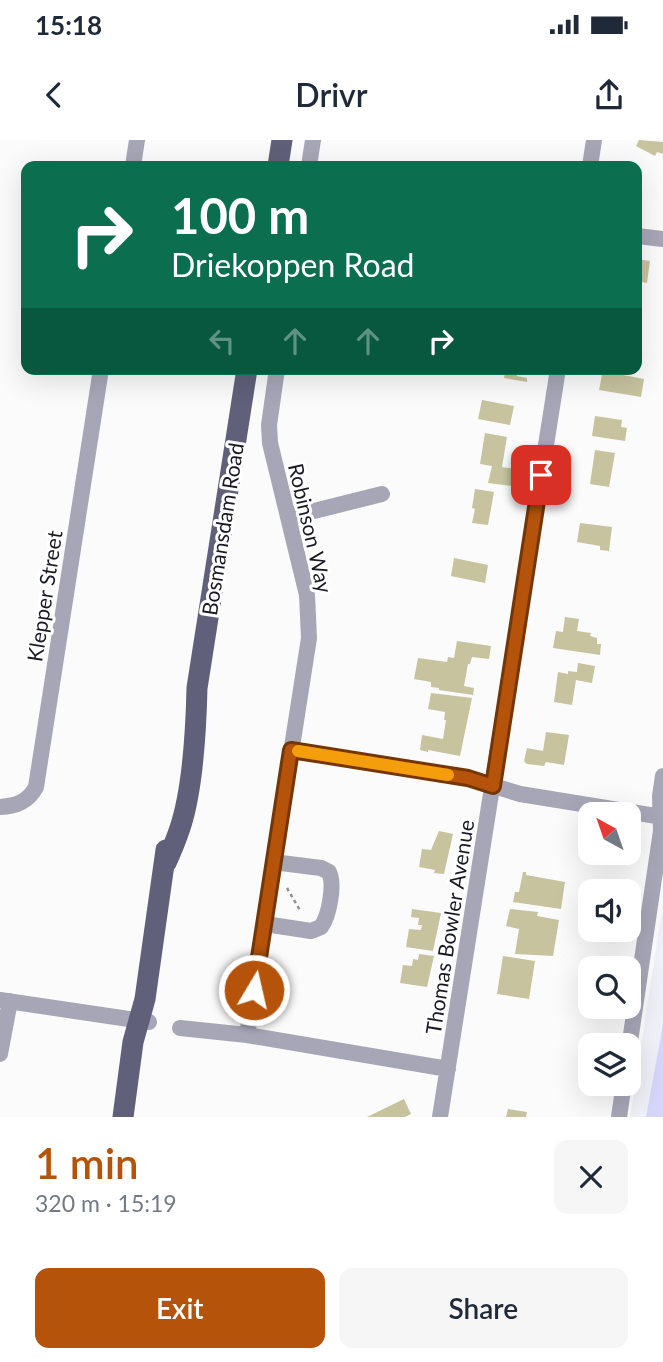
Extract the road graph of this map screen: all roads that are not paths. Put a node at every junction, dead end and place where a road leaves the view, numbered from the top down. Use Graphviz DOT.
graph roads {
  1 [pos="137,140"];
  2 [pos="282,140"];
  3 [pos="313,140"];
  4 [pos="594,140"];
  5 [pos="134,161"];
  6 [pos="279,161"];
  7 [pos="310,161"];
  8 [pos="591,161"];
  9 [pos="642,237"];
  10 [pos="663,240"];
  11 [pos="100,375"];
  12 [pos="246,375"];
  13 [pos="276,375"];
  14 [pos="557,375"];
  15 [pos="382,494"];
  16 [pos="290,517"];
  17 [pos="291,750"];
  18 [pos="663,776"];
  19 [pos="493,786"];
  20 [pos="0,807"];
  21 [pos="662,816"];
  22 [pos="273,862"];
  23 [pos="265,924"];
  24 [pos="5,1000"];
  25 [pos="143,1021"];
  26 [pos="180,1028"];
  27 [pos="631,1033"];
  28 [pos="247,1035"];
  29 [pos="0,1054"];
  30 [pos="448,1069"];
  31 [pos="622,1096"];
  32 [pos="123,1117"];
  33 [pos="135,1117"];
  34 [pos="440,1117"];
  35 [pos="619,1117"];
  1 -- 5 [label="street"];
  2 -- 6 [label="main road"];
  3 -- 7 [label="street"];
  4 -- 8 [label="street"];
  9 -- 10 [label="street"];
  11 -- 20 [label="street, Klepper Street"];
  12 -- 25 [label="main road, Bosmansdam Road"];
  13 -- 16 [label="street, Robinson Way"];
  14 -- 19 [label="street, Thomas Bowler Avenue"];
  15 -- 16 [label="street"];
  16 -- 17 [label="street, Robinson Way"];
  17 -- 19 [label="street"];
  17 -- 22 [label="street, Robinson Way"];
  18 -- 21 [label="street"];
  19 -- 21 [label="street"];
  19 -- 30 [label="street, Thomas Bowler Avenue"];
  21 -- 27 [label="street"];
  22 -- 23 [label="street, Robinson Way"];
  22 -- 23 [label="street"];
  23 -- 28 [label="street, Robinson Way"];
  24 -- 25 [label="street"];
  24 -- 29 [label="street"];
  25 -- 32 [label="main road, Bosmansdam Road"];
  25 -- 33 [label="main road, Bosmansdam Road"];
  26 -- 28 [label="street"];
  28 -- 30 [label="street"];
  30 -- 34 [label="street, Thomas Bowler Avenue"];
  31 -- 35 [label="street"];
}
